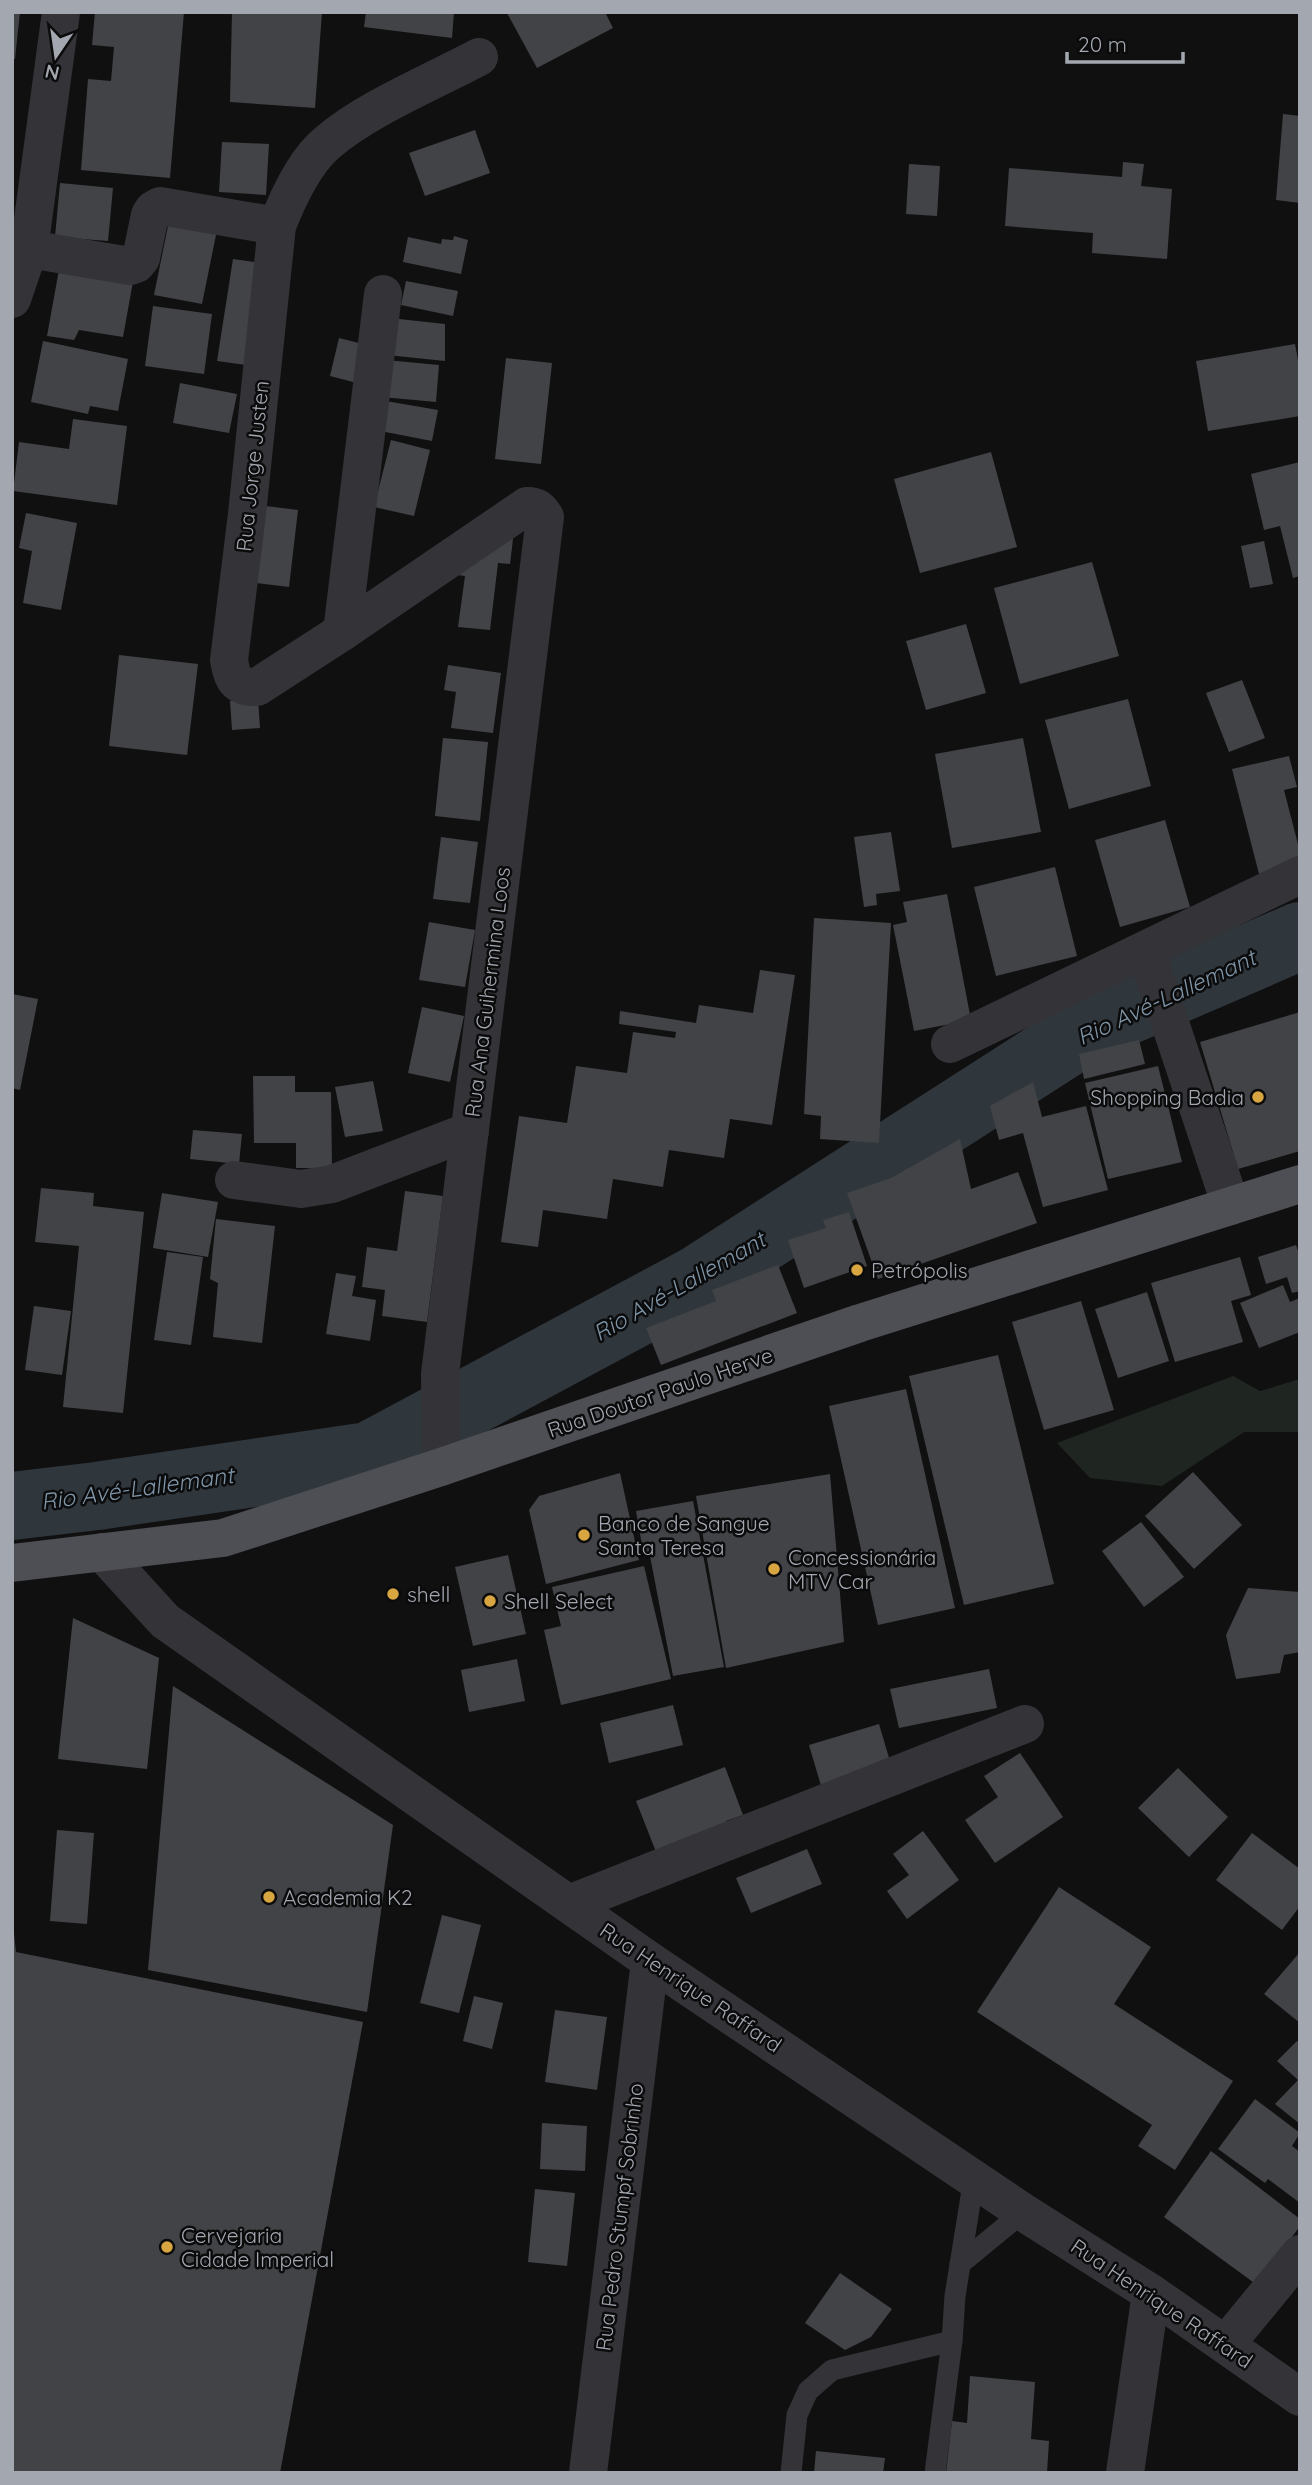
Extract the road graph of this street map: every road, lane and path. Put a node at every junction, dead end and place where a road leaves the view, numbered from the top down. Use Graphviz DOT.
graph roads {
  1 [pos="61,12"];
  2 [pos="479,57"];
  3 [pos="277,226"];
  4 [pos="29,249"];
  5 [pos="383,294"];
  6 [pos="12,299"];
  7 [pos="342,632"];
  8 [pos="1300,875"];
  9 [pos="1150,960"];
  10 [pos="950,1044"];
  11 [pos="470,1131"];
  12 [pos="234,1180"];
  13 [pos="1300,1184"];
  14 [pos="1231,1206"];
  15 [pos="442,1450"];
  16 [pos="102,1552"];
  17 [pos="12,1563"];
  18 [pos="1025,1724"];
  19 [pos="569,1904"];
  20 [pos="650,1961"];
  21 [pos="974,2178"];
  22 [pos="1023,2212"];
  23 [pos="1300,2254"];
  24 [pos="960,2264"];
  25 [pos="1151,2293"];
  26 [pos="952,2340"];
  27 [pos="1226,2344"];
  28 [pos="1300,2397"];
  29 [pos="588,2473"];
  30 [pos="791,2473"];
  31 [pos="935,2473"];
  32 [pos="1125,2473"];
  1 -- 4 [label="street"];
  2 -- 3 [label="street, Rua Jorge Justen"];
  3 -- 4 [label="street"];
  3 -- 7 [label="street, Rua Jorge Justen"];
  4 -- 6 [label="street"];
  5 -- 7 [label="street"];
  7 -- 11 [label="street, Rua Ana Guihermina Loos"];
  8 -- 9 [label="street"];
  9 -- 10 [label="street"];
  9 -- 14 [label="street"];
  11 -- 12 [label="street"];
  11 -- 15 [label="street, Rua Ana Guihermina Loos"];
  13 -- 14 [label="main road, Rua Doutor Paulo Herve"];
  14 -- 15 [label="main road, Rua Doutor Paulo Herve"];
  15 -- 16 [label="main road, Rua Doutor Paulo Herve"];
  16 -- 17 [label="main road, Rua Doutor Paulo Herve"];
  16 -- 19 [label="street, Rua Henrique Raffard"];
  18 -- 19 [label="street"];
  19 -- 20 [label="street, Rua Henrique Raffard"];
  20 -- 21 [label="street, Rua Henrique Raffard"];
  20 -- 29 [label="street, Rua Pedro Stumpf Sobrinho"];
  21 -- 22 [label="street, Rua Henrique Raffard"];
  21 -- 24 [label="lane"];
  22 -- 24 [label="lane"];
  22 -- 25 [label="street, Rua Henrique Raffard"];
  23 -- 27 [label="street"];
  24 -- 26 [label="lane"];
  25 -- 27 [label="street, Rua Henrique Raffard"];
  25 -- 32 [label="street"];
  26 -- 30 [label="lane"];
  26 -- 31 [label="lane"];
  27 -- 28 [label="street, Rua Henrique Raffard"];
}
